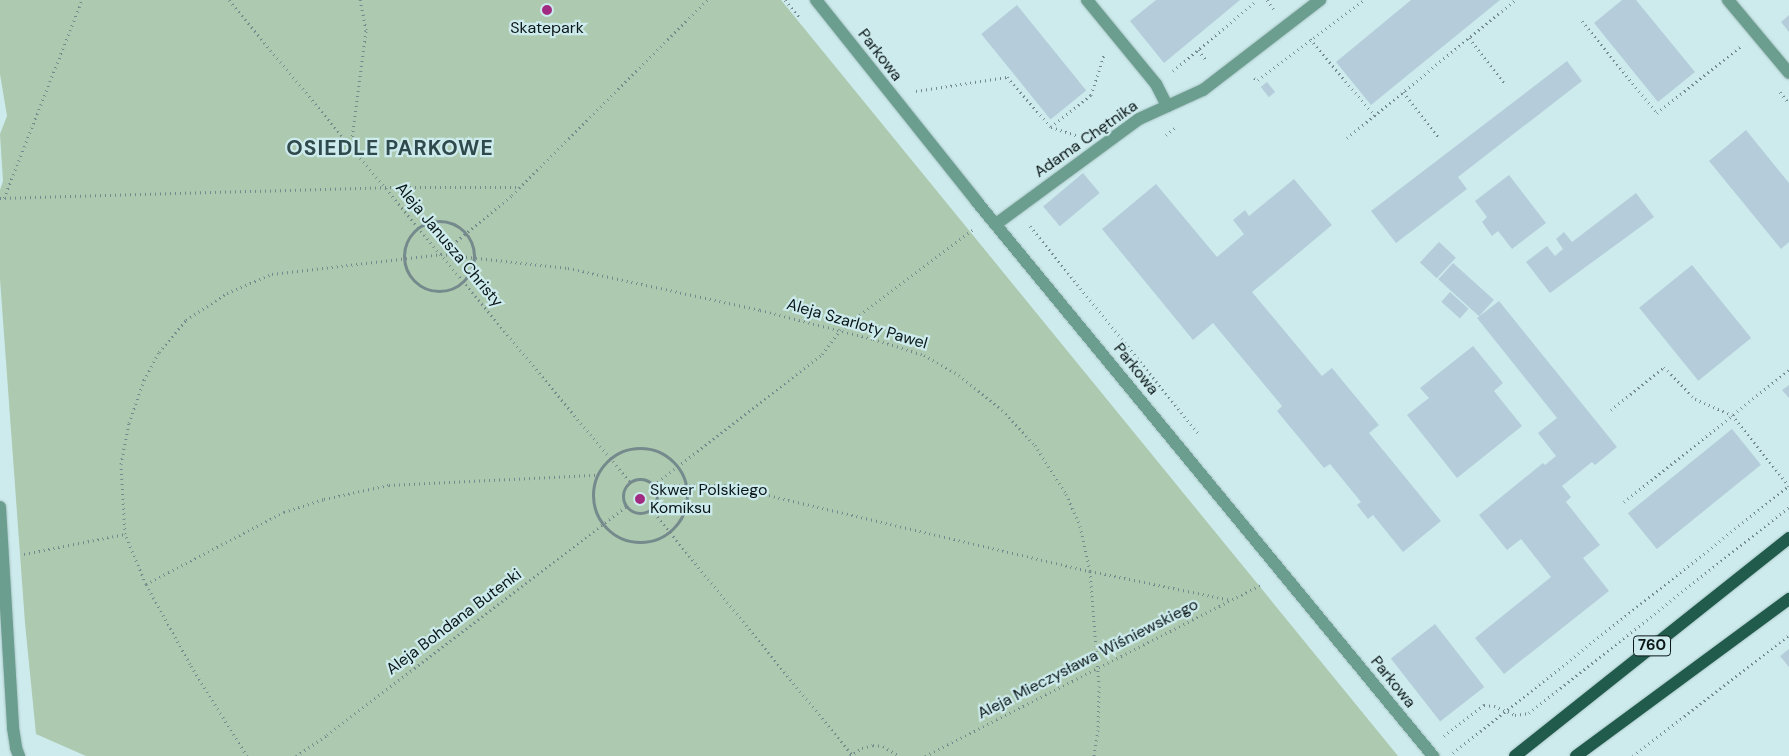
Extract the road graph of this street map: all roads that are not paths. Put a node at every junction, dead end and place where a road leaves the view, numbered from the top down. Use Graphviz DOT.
graph roads {
  1 [pos="816,0"];
  2 [pos="1087,0"];
  3 [pos="1320,0"];
  4 [pos="1728,0"];
  5 [pos="1789,73"];
  6 [pos="1167,106"];
  7 [pos="996,224"];
  8 [pos="0,507"];
  9 [pos="1789,538"];
  10 [pos="1789,599"];
  11 [pos="4,625"];
  12 [pos="19,756"];
  13 [pos="1433,756"];
  14 [pos="1515,756"];
  15 [pos="1576,756"];
  1 -- 7 [label="street, Parkowa"];
  2 -- 6 [label="street"];
  3 -- 6 [label="street, Adama Chętnika"];
  4 -- 5 [label="street"];
  6 -- 7 [label="street, Adama Chętnika"];
  7 -- 13 [label="street, Parkowa"];
  8 -- 11 [label="street"];
  9 -- 14 [label="main road, 760"];
  10 -- 15 [label="main road, 760"];
  11 -- 12 [label="street"];
}
